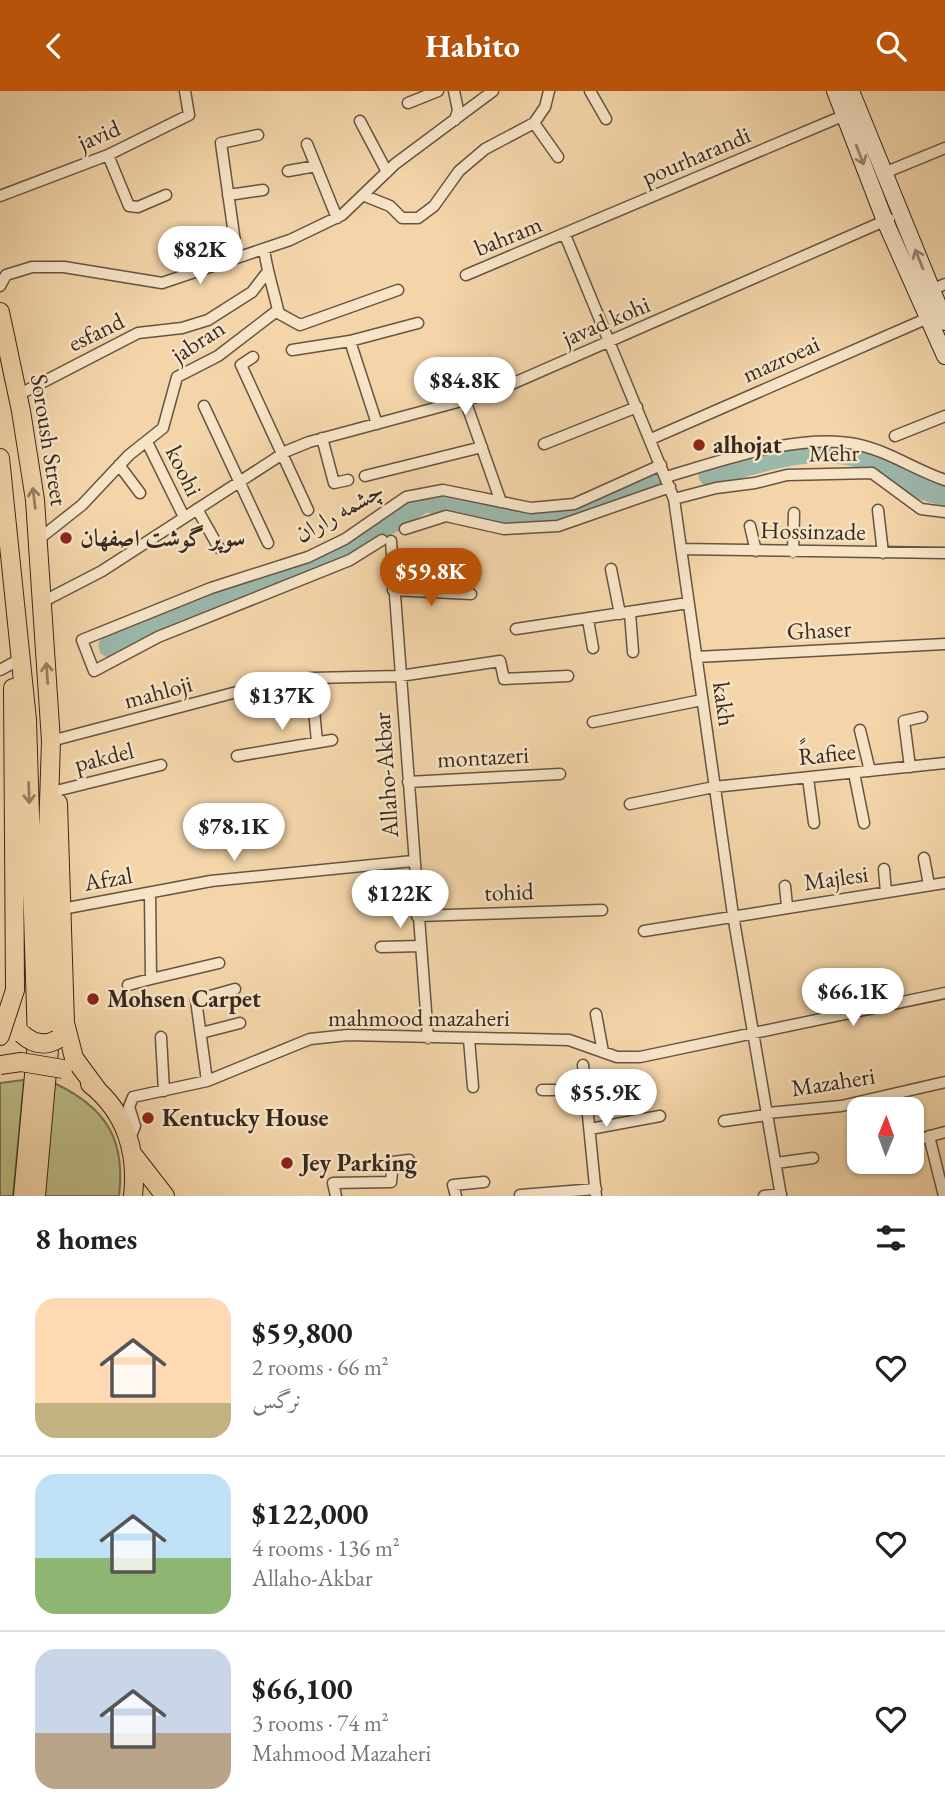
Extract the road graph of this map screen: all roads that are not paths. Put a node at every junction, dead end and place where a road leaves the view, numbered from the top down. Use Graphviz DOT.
graph roads {
  1 [pos="185,91"];
  2 [pos="438,91"];
  3 [pos="454,91"];
  4 [pos="493,91"];
  5 [pos="550,91"];
  6 [pos="590,91"];
  7 [pos="835,91"];
  8 [pos="851,91"];
  9 [pos="408,103"];
  10 [pos="845,115"];
  11 [pos="606,119"];
  12 [pos="455,120"];
  13 [pos="360,121"];
  14 [pos="534,123"];
  15 [pos="258,135"];
  16 [pos="307,144"];
  17 [pos="945,148"];
  18 [pos="108,155"];
  19 [pos="558,157"];
  20 [pos="316,166"];
  21 [pos="288,171"];
  22 [pos="387,172"];
  23 [pos="884,173"];
  24 [pos="263,190"];
  25 [pos="166,195"];
  26 [pos="228,195"];
  27 [pos="0,196"];
  28 [pos="365,196"];
  29 [pos="901,214"];
  30 [pos="337,218"];
  31 [pos="885,221"];
  32 [pos="565,235"];
  33 [pos="264,249"];
  34 [pos="237,256"];
  35 [pos="265,275"];
  36 [pos="466,275"];
  37 [pos="0,286"];
  38 [pos="938,287"];
  39 [pos="398,290"];
  40 [pos="278,310"];
  41 [pos="0,312"];
  42 [pos="928,318"];
  43 [pos="945,322"];
  44 [pos="418,323"];
  45 [pos="350,341"];
  46 [pos="610,342"];
  47 [pos="292,350"];
  48 [pos="253,356"];
  49 [pos="945,356"];
  50 [pos="18,395"];
  51 [pos="465,400"];
  52 [pos="204,406"];
  53 [pos="637,407"];
  54 [pos="945,416"];
  55 [pos="377,424"];
  56 [pos="895,436"];
  57 [pos="322,438"];
  58 [pos="651,439"];
  59 [pos="147,442"];
  60 [pos="544,444"];
  61 [pos="482,447"];
  62 [pos="283,454"];
  63 [pos="0,458"];
  64 [pos="119,465"];
  65 [pos="661,465"];
  66 [pos="365,476"];
  67 [pos="348,480"];
  68 [pos="945,480"];
  69 [pos="239,481"];
  70 [pos="668,482"];
  71 [pos="140,493"];
  72 [pos="674,499"];
  73 [pos="3,501"];
  74 [pos="501,502"];
  75 [pos="197,509"];
  76 [pos="308,510"];
  77 [pos="878,510"];
  78 [pos="945,512"];
  79 [pos="794,513"];
  80 [pos="184,517"];
  81 [pos="750,526"];
  82 [pos="405,529"];
  83 [pos="38,539"];
  84 [pos="386,540"];
  85 [pos="268,543"];
  86 [pos="219,548"];
  87 [pos="681,549"];
  88 [pos="756,551"];
  89 [pos="793,552"];
  90 [pos="883,553"];
  91 [pos="945,553"];
  92 [pos="611,569"];
  93 [pos="393,590"];
  94 [pos="8,593"];
  95 [pos="471,594"];
  96 [pos="44,601"];
  97 [pos="688,603"];
  98 [pos="625,614"];
  99 [pos="588,620"];
  100 [pos="516,629"];
  101 [pos="945,644"];
  102 [pos="593,648"];
  103 [pos="633,652"];
  104 [pos="696,657"];
  105 [pos="6,667"];
  106 [pos="400,676"];
  107 [pos="568,676"];
  108 [pos="311,678"];
  109 [pos="702,700"];
  110 [pos="922,717"];
  111 [pos="593,722"];
  112 [pos="860,730"];
  113 [pos="332,740"];
  114 [pos="51,741"];
  115 [pos="317,742"];
  116 [pos="237,756"];
  117 [pos="945,764"];
  118 [pos="161,765"];
  119 [pos="910,767"];
  120 [pos="870,771"];
  121 [pos="854,773"];
  122 [pos="560,774"];
  123 [pos="808,778"];
  124 [pos="408,782"];
  125 [pos="714,787"];
  126 [pos="56,790"];
  127 [pos="630,804"];
  128 [pos="814,823"];
  129 [pos="864,823"];
  130 [pos="924,858"];
  131 [pos="413,861"];
  132 [pos="884,869"];
  133 [pos="945,883"];
  134 [pos="929,885"];
  135 [pos="785,886"];
  136 [pos="886,892"];
  137 [pos="150,893"];
  138 [pos="788,906"];
  139 [pos="62,909"];
  140 [pos="603,910"];
  141 [pos="733,915"];
  142 [pos="417,916"];
  143 [pos="644,931"];
  144 [pos="420,946"];
  145 [pos="381,947"];
  146 [pos="219,963"];
  147 [pos="151,979"];
  148 [pos="128,985"];
  149 [pos="235,989"];
  150 [pos="945,993"];
  151 [pos="13,1004"];
  152 [pos="596,1014"];
  153 [pos="240,1023"];
  154 [pos="201,1033"];
  155 [pos="754,1034"];
  156 [pos="46,1035"];
  157 [pos="0,1036"];
  158 [pos="161,1037"];
  159 [pos="428,1038"];
  160 [pos="469,1039"];
  161 [pos="603,1052"];
  162 [pos="0,1065"];
  163 [pos="583,1065"];
  164 [pos="207,1081"];
  165 [pos="945,1082"];
  166 [pos="473,1087"];
  167 [pos="542,1090"];
  168 [pos="585,1090"];
  169 [pos="99,1091"];
  170 [pos="164,1091"];
  171 [pos="768,1114"];
  172 [pos="660,1116"];
  173 [pos="724,1121"];
  174 [pos="590,1129"];
  175 [pos="945,1132"];
  176 [pos="929,1136"];
  177 [pos="924,1137"];
  178 [pos="132,1147"];
  179 [pos="813,1158"];
  180 [pos="409,1160"];
  181 [pos="776,1163"];
  182 [pos="484,1182"];
  183 [pos="453,1189"];
  184 [pos="596,1192"];
  185 [pos="520,1195"];
  186 [pos="781,1195"];
  187 [pos="23,1196"];
  188 [pos="36,1196"];
  189 [pos="133,1196"];
  190 [pos="165,1196"];
  191 [pos="336,1196"];
  192 [pos="764,1196"];
  193 [pos="944,1196"];
  1 -- 18 [label="street, javid"];
  2 -- 9 [label="street"];
  3 -- 12 [label="street"];
  4 -- 12 [label="street"];
  5 -- 14 [label="street"];
  6 -- 11 [label="street"];
  7 -- 10 [label="street"];
  8 -- 23 [label="street"];
  10 -- 31 [label="street, one-way"];
  10 -- 32 [label="street, pourharandi"];
  12 -- 22 [label="street"];
  13 -- 22 [label="street"];
  14 -- 19 [label="street"];
  14 -- 28 [label="street"];
  15 -- 26 [label="street"];
  16 -- 20 [label="street"];
  17 -- 23 [label="street"];
  18 -- 25 [label="street"];
  18 -- 27 [label="street, javid"];
  20 -- 21 [label="street"];
  20 -- 30 [label="street"];
  22 -- 28 [label="street"];
  23 -- 29 [label="street"];
  24 -- 26 [label="street"];
  26 -- 34 [label="street"];
  28 -- 30 [label="street"];
  29 -- 31 [label="street, javad kohi"];
  38 -- 29 [label="street, one-way"];
  30 -- 33 [label="street"];
  31 -- 42 [label="street"];
  31 -- 46 [label="street, javad kohi"];
  32 -- 36 [label="street, bahram"];
  32 -- 46 [label="street, kakh"];
  33 -- 34 [label="street"];
  33 -- 35 [label="street"];
  34 -- 37 [label="street"];
  35 -- 40 [label="street"];
  35 -- 50 [label="street, esfand"];
  38 -- 43 [label="street"];
  39 -- 40 [label="street"];
  40 -- 59 [label="street, jabran"];
  41 -- 50 [label="main road, Soroush Street"];
  42 -- 49 [label="street"];
  42 -- 58 [label="street, mazroeai"];
  44 -- 45 [label="street"];
  45 -- 47 [label="street"];
  45 -- 55 [label="street"];
  46 -- 51 [label="street, javad kohi"];
  46 -- 53 [label="street, kakh"];
  48 -- 62 [label="street"];
  83 -- 50 [label="main road, Soroush Street, one-way"];
  51 -- 55 [label="street, javad kohi"];
  51 -- 61 [label="street"];
  52 -- 69 [label="street"];
  53 -- 58 [label="street, kakh"];
  53 -- 60 [label="street"];
  54 -- 56 [label="street"];
  55 -- 57 [label="street, javad kohi"];
  57 -- 62 [label="street, javad kohi"];
  57 -- 67 [label="street"];
  58 -- 65 [label="street, kakh"];
  59 -- 64 [label="street, jabran"];
  59 -- 80 [label="street, koohi"];
  61 -- 66 [label="street"];
  61 -- 74 [label="street"];
  62 -- 69 [label="street, javad kohi"];
  62 -- 76 [label="street"];
  63 -- 73 [label="main road"];
  64 -- 71 [label="street"];
  64 -- 83 [label="street, jabran"];
  65 -- 70 [label="street, kakh"];
  65 -- 74 [label="street, چشمه راران"];
  68 -- 70 [label="street"];
  69 -- 75 [label="street, javad kohi"];
  69 -- 85 [label="street"];
  70 -- 72 [label="street, kakh"];
  70 -- 82 [label="street"];
  72 -- 78 [label="street, Mehr"];
  72 -- 87 [label="street, kakh"];
  73 -- 94 [label="main road"];
  74 -- 84 [label="street, چشمه راران"];
  75 -- 80 [label="street, javad kohi"];
  75 -- 86 [label="street"];
  77 -- 90 [label="street"];
  79 -- 89 [label="street"];
  80 -- 96 [label="street, javad kohi"];
  81 -- 88 [label="street"];
  83 -- 96 [label="main road, Soroush Street"];
  84 -- 93 [label="street, Allaho-Akbar"];
  87 -- 88 [label="street, Hossinzade"];
  87 -- 97 [label="street, kakh"];
  88 -- 89 [label="street, Hossinzade"];
  89 -- 90 [label="street, Hossinzade"];
  90 -- 91 [label="street, Hossinzade"];
  92 -- 98 [label="street"];
  93 -- 95 [label="street"];
  93 -- 106 [label="street, Allaho-Akbar"];
  94 -- 105 [label="main road"];
  94 -- 156 [label="main road, one-way"];
  114 -- 96 [label="main road, Soroush Street, one-way"];
  97 -- 98 [label="street"];
  97 -- 104 [label="street, kakh"];
  98 -- 99 [label="street"];
  98 -- 103 [label="street"];
  99 -- 100 [label="street"];
  99 -- 102 [label="street"];
  101 -- 104 [label="street, Ghaser"];
  104 -- 109 [label="street, kakh"];
  105 -- 151 [label="main road"];
  106 -- 107 [label="street, mahloji"];
  106 -- 108 [label="street, mahloji"];
  106 -- 124 [label="street, Allaho-Akbar"];
  108 -- 114 [label="street, mahloji"];
  108 -- 115 [label="street"];
  109 -- 111 [label="street"];
  109 -- 125 [label="street, kakh"];
  110 -- 119 [label="street"];
  112 -- 120 [label="street"];
  113 -- 115 [label="street"];
  114 -- 126 [label="main road"];
  114 -- 156 [label="main road, Soroush Street"];
  115 -- 116 [label="street"];
  117 -- 119 [label="street, ًRafiee"];
  118 -- 126 [label="street, pakdel"];
  119 -- 120 [label="street, ًRafiee"];
  120 -- 121 [label="street, ًRafiee"];
  121 -- 123 [label="street, ًRafiee"];
  121 -- 129 [label="street"];
  122 -- 124 [label="street, montazeri"];
  123 -- 125 [label="street, ًRafiee"];
  123 -- 128 [label="street"];
  124 -- 131 [label="street, Allaho-Akbar"];
  125 -- 127 [label="street, ًRafiee"];
  125 -- 141 [label="street, kakh"];
  126 -- 139 [label="main road"];
  130 -- 134 [label="street"];
  131 -- 137 [label="street, Afzal"];
  131 -- 142 [label="street, Allaho-Akbar"];
  132 -- 136 [label="street"];
  133 -- 134 [label="street, Majlesi"];
  134 -- 136 [label="street, Majlesi"];
  135 -- 138 [label="street"];
  136 -- 138 [label="street, Majlesi"];
  137 -- 139 [label="street, Afzal"];
  137 -- 147 [label="street"];
  138 -- 141 [label="street, Majlesi"];
  139 -- 156 [label="main road"];
  140 -- 142 [label="street, tohid"];
  141 -- 143 [label="street, Majlesi"];
  141 -- 155 [label="street, kakh"];
  142 -- 144 [label="street, Allaho-Akbar"];
  144 -- 145 [label="street"];
  144 -- 159 [label="street, Allaho-Akbar"];
  146 -- 147 [label="street"];
  147 -- 148 [label="street"];
  149 -- 154 [label="street"];
  150 -- 155 [label="street"];
  151 -- 156 [label="main road"];
  151 -- 157 [label="main road"];
  152 -- 161 [label="street"];
  153 -- 154 [label="street"];
  154 -- 164 [label="street"];
  155 -- 161 [label="street, mahmood mazaheri"];
  155 -- 171 [label="street, kakh"];
  156 -- 169 [label="main road"];
  156 -- 187 [label="main road"];
  156 -- 188 [label="main road"];
  158 -- 170 [label="street"];
  159 -- 160 [label="street, mahmood mazaheri"];
  159 -- 164 [label="street, mahmood mazaheri"];
  160 -- 161 [label="street, mahmood mazaheri"];
  160 -- 166 [label="street"];
  162 -- 169 [label="main road, bridge"];
  163 -- 168 [label="street"];
  164 -- 170 [label="street, mahmood mazaheri"];
  165 -- 171 [label="street, Mazaheri"];
  167 -- 168 [label="street"];
  168 -- 174 [label="street"];
  169 -- 178 [label="main road"];
  170 -- 178 [label="street, mahmood mazaheri"];
  171 -- 173 [label="street, Mazaheri"];
  171 -- 181 [label="street, kakh"];
  172 -- 174 [label="street"];
  174 -- 184 [label="street"];
  175 -- 176 [label="street"];
  176 -- 177 [label="street"];
  176 -- 193 [label="street"];
  178 -- 189 [label="main road"];
  178 -- 190 [label="main road"];
  179 -- 181 [label="street"];
  180 -- 191 [label="street"];
  181 -- 186 [label="street, kakh"];
  182 -- 183 [label="street"];
  184 -- 185 [label="street"];
  186 -- 192 [label="street"];
}
